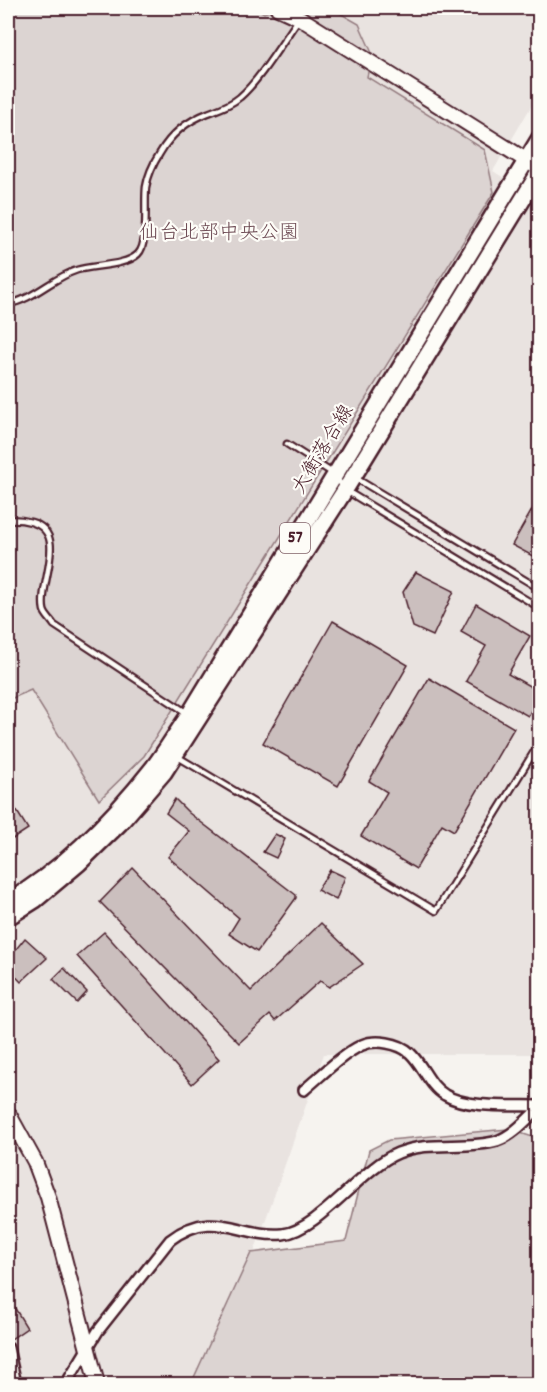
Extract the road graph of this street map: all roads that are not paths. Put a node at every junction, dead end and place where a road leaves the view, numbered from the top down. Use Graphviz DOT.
graph roads {
  1 [pos="278,8"];
  2 [pos="300,18"];
  3 [pos="540,138"];
  4 [pos="526,161"];
  5 [pos="540,170"];
  6 [pos="8,304"];
  7 [pos="287,444"];
  8 [pos="334,474"];
  9 [pos="349,483"];
  10 [pos="8,520"];
  11 [pos="540,589"];
  12 [pos="540,608"];
  13 [pos="189,715"];
  14 [pos="540,742"];
  15 [pos="176,756"];
  16 [pos="8,902"];
  17 [pos="8,917"];
  18 [pos="304,1089"];
  19 [pos="540,1107"];
  20 [pos="8,1113"];
  21 [pos="8,1348"];
  22 [pos="88,1348"];
  23 [pos="16,1384"];
  24 [pos="66,1384"];
  25 [pos="97,1384"];
  1 -- 2 [label="street"];
  2 -- 4 [label="street"];
  2 -- 6 [label="lane"];
  3 -- 4 [label="main road, 大衡落合線 / 57"];
  4 -- 5 [label="street"];
  4 -- 8 [label="main road, 大衡落合線 / 57"];
  5 -- 9 [label="main road, 大衡落合線 / 57"];
  7 -- 8 [label="lane"];
  8 -- 9 [label="lane"];
  8 -- 9 [label="lane"];
  8 -- 13 [label="main road, 大衡落合線 / 57"];
  9 -- 11 [label="lane"];
  9 -- 12 [label="lane"];
  9 -- 15 [label="main road, 大衡落合線 / 57"];
  10 -- 13 [label="lane"];
  13 -- 16 [label="main road, 大衡落合線 / 57"];
  14 -- 15 [label="lane"];
  15 -- 17 [label="main road, 大衡落合線 / 57"];
  18 -- 19 [label="street"];
  19 -- 22 [label="street"];
  20 -- 22 [label="street"];
  21 -- 23 [label="street"];
  22 -- 24 [label="street"];
  22 -- 25 [label="street"];
}
